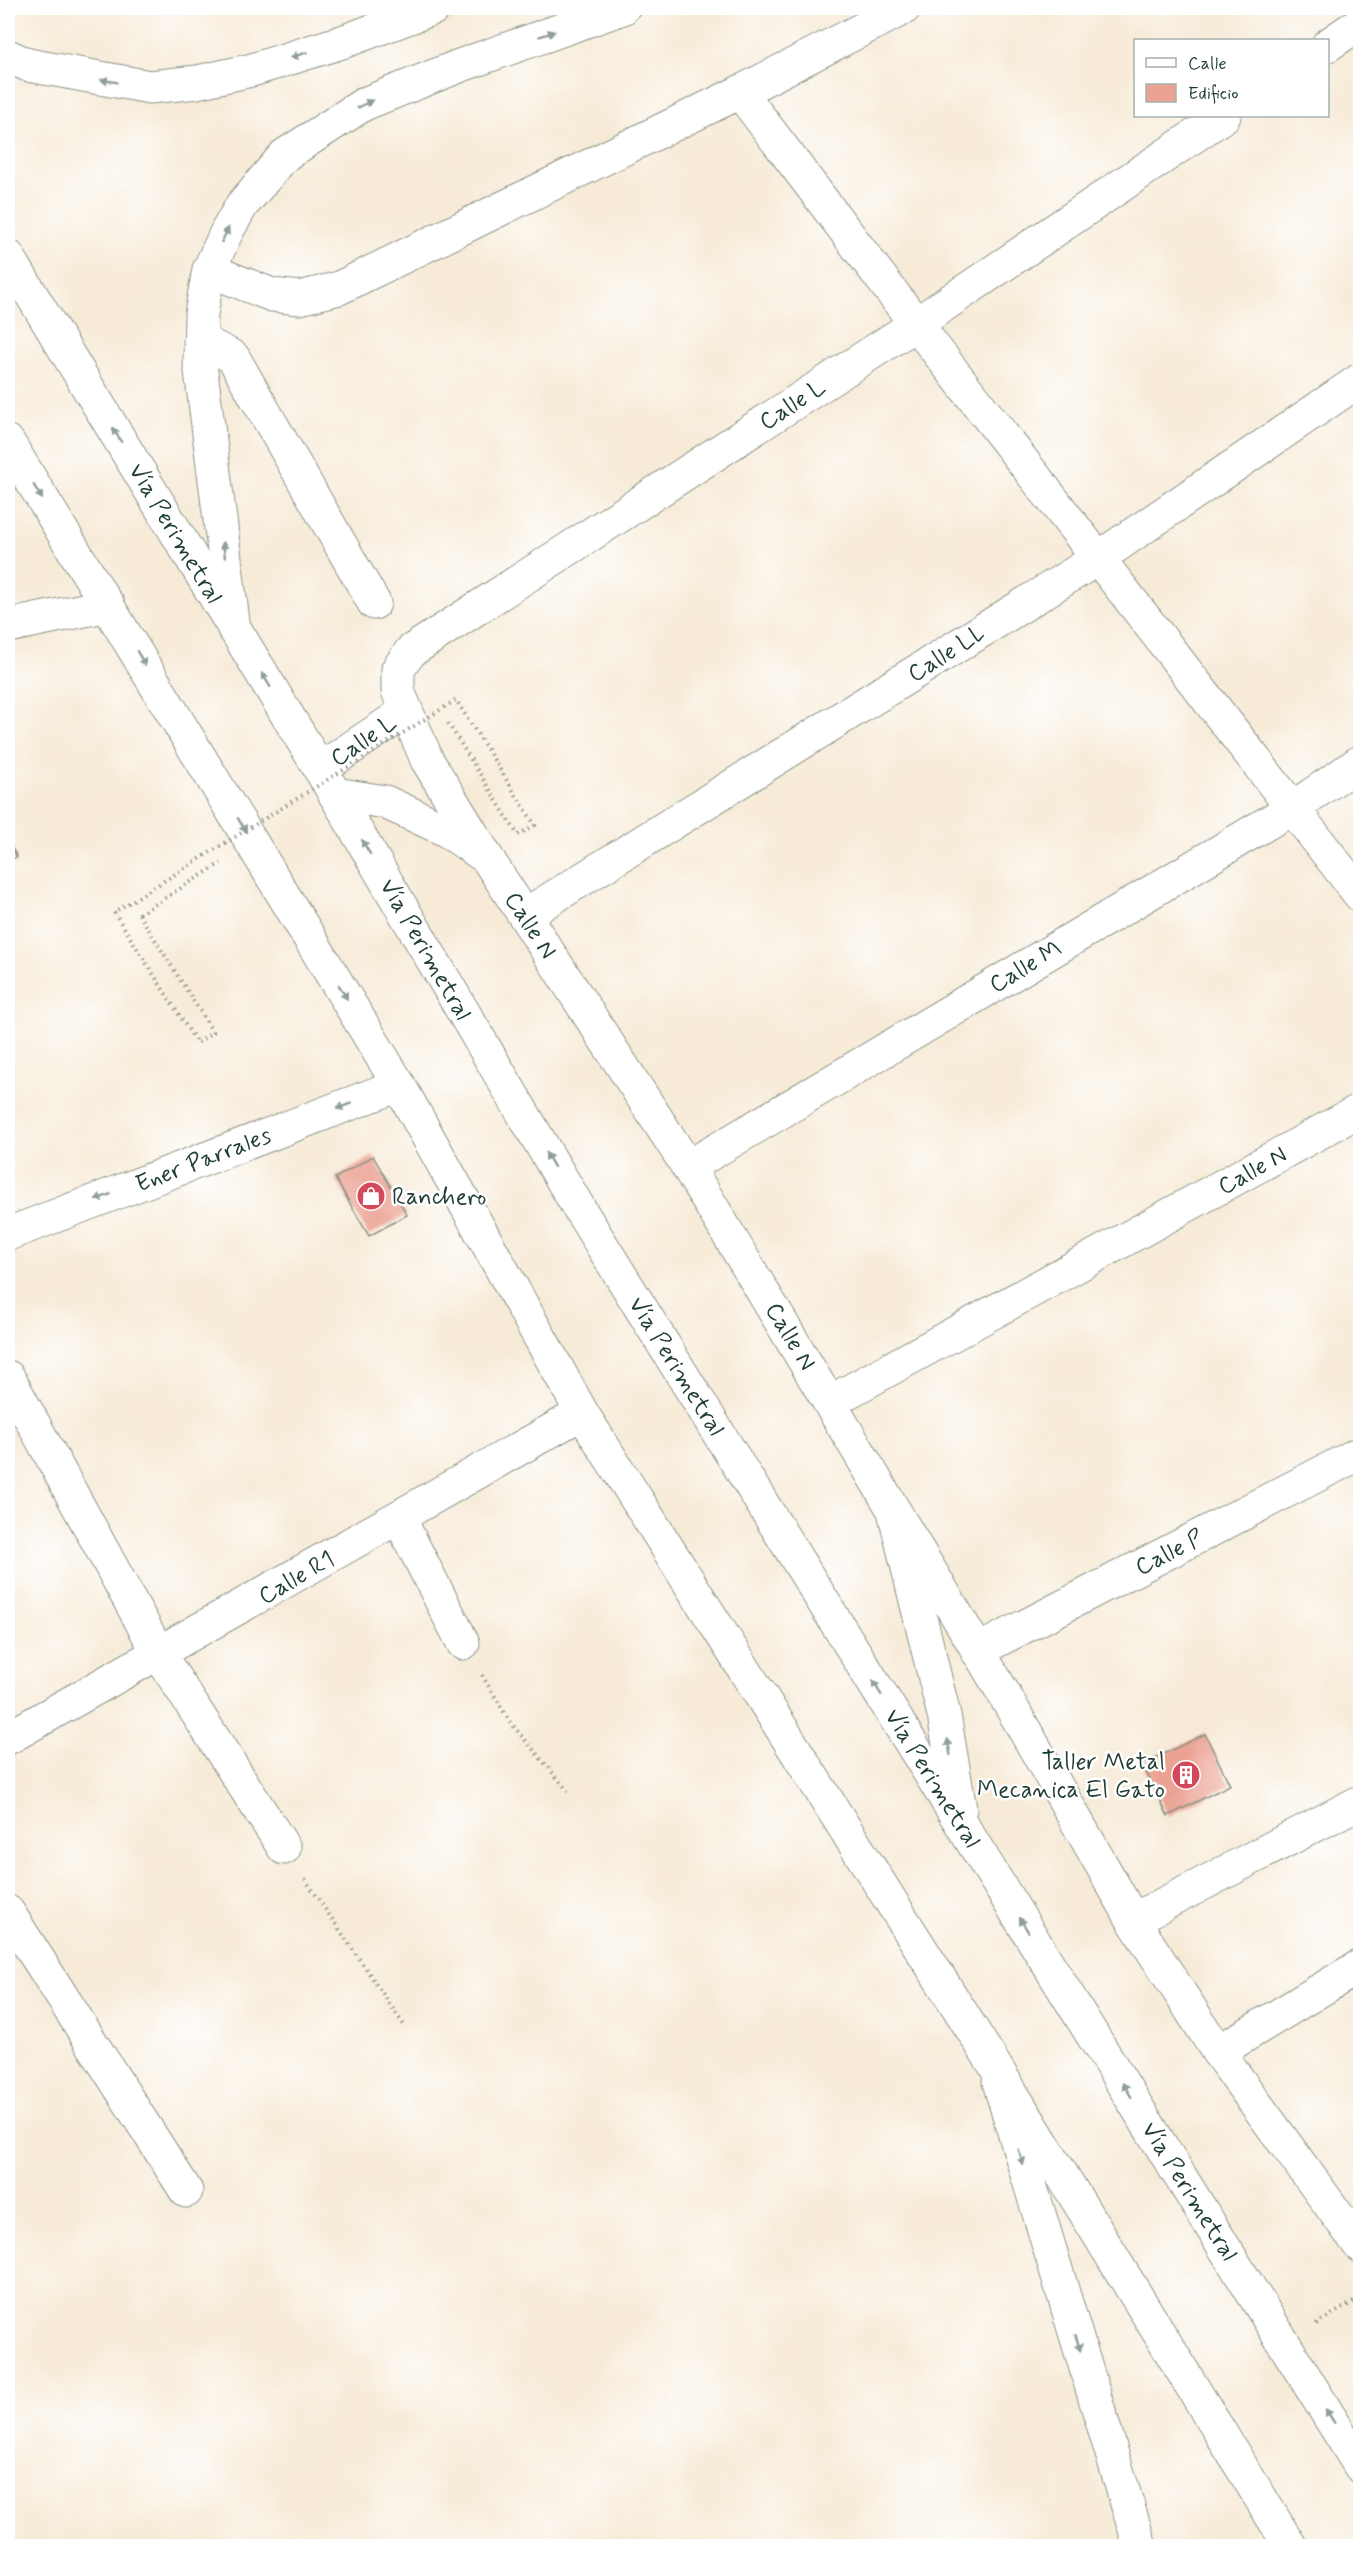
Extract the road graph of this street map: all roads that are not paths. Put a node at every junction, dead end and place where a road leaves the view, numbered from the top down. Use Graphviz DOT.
graph roads {
  1 [pos="395,8"];
  2 [pos="434,8"];
  3 [pos="623,8"];
  4 [pos="904,8"];
  5 [pos="1360,23"];
  6 [pos="345,40"];
  7 [pos="1329,44"];
  8 [pos="8,56"];
  9 [pos="740,92"];
  10 [pos="1223,117"];
  11 [pos="8,256"];
  12 [pos="209,270"];
  13 [pos="916,324"];
  14 [pos="200,340"];
  15 [pos="1360,380"];
  16 [pos="8,442"];
  17 [pos="1097,559"];
  18 [pos="374,603"];
  19 [pos="108,605"];
  20 [pos="8,626"];
  21 [pos="234,629"];
  22 [pos="405,711"];
  23 [pos="427,760"];
  24 [pos="1360,762"];
  25 [pos="328,782"];
  26 [pos="1291,809"];
  27 [pos="487,858"];
  28 [pos="1360,895"];
  29 [pos="525,915"];
  30 [pos="399,1085"];
  31 [pos="1360,1110"];
  32 [pos="688,1167"];
  33 [pos="8,1234"];
  34 [pos="8,1377"];
  35 [pos="831,1402"];
  36 [pos="582,1413"];
  37 [pos="1360,1452"];
  38 [pos="895,1515"];
  39 [pos="399,1518"];
  40 [pos="463,1643"];
  41 [pos="977,1651"];
  42 [pos="159,1654"];
  43 [pos="8,1738"];
  44 [pos="1360,1802"];
  45 [pos="962,1825"];
  46 [pos="284,1848"];
  47 [pos="8,1912"];
  48 [pos="1133,1920"];
  49 [pos="1360,1966"];
  50 [pos="1218,2052"];
  51 [pos="992,2061"];
  52 [pos="186,2191"];
  53 [pos="1360,2246"];
  54 [pos="1360,2466"];
  55 [pos="1139,2543"];
  56 [pos="1290,2547"];
  1 -- 6 [label="main road"];
  2 -- 6 [label="main road"];
  12 -- 3 [label="main road, one-way"];
  4 -- 9 [label="main road"];
  5 -- 7 [label="main road"];
  6 -- 8 [label="main road, one-way"];
  9 -- 12 [label="main road"];
  9 -- 13 [label="main road"];
  10 -- 13 [label="main road, Calle L"];
  21 -- 11 [label="main road, Vía Perimetral, one-way"];
  12 -- 14 [label="main road"];
  13 -- 17 [label="main road"];
  13 -- 22 [label="main road, Calle L"];
  14 -- 18 [label="main road"];
  21 -- 14 [label="main road, one-way"];
  15 -- 17 [label="main road, Calle LL"];
  16 -- 19 [label="main road, one-way"];
  17 -- 26 [label="main road"];
  17 -- 29 [label="main road, Calle LL"];
  19 -- 20 [label="main road"];
  19 -- 30 [label="main road, one-way"];
  25 -- 21 [label="main road, Vía Perimetral, one-way"];
  22 -- 23 [label="main road, Calle L"];
  22 -- 25 [label="main road, Calle L"];
  23 -- 27 [label="main road, Calle N"];
  24 -- 26 [label="main road, Calle M"];
  25 -- 27 [label="main road"];
  45 -- 25 [label="main road, Vía Perimetral, one-way"];
  26 -- 28 [label="main road"];
  26 -- 32 [label="main road, Calle M"];
  27 -- 29 [label="main road, Calle N"];
  29 -- 32 [label="main road, Calle N"];
  30 -- 33 [label="main road, Ener Parrales, one-way"];
  30 -- 36 [label="main road"];
  31 -- 35 [label="main road, Calle N"];
  32 -- 35 [label="main road, Calle N"];
  34 -- 42 [label="main road"];
  35 -- 38 [label="main road"];
  36 -- 39 [label="main road, Calle R1"];
  36 -- 51 [label="main road"];
  37 -- 41 [label="main road, Calle P"];
  38 -- 41 [label="main road"];
  45 -- 38 [label="main road, one-way"];
  39 -- 40 [label="main road"];
  39 -- 42 [label="main road, Calle R1"];
  41 -- 48 [label="main road"];
  42 -- 43 [label="main road, Calle R1"];
  42 -- 46 [label="main road"];
  44 -- 48 [label="main road"];
  54 -- 45 [label="main road, Vía Perimetral, one-way"];
  47 -- 52 [label="main road"];
  48 -- 50 [label="main road"];
  49 -- 50 [label="main road"];
  50 -- 53 [label="main road"];
  51 -- 55 [label="main road, one-way"];
  51 -- 56 [label="main road"];
}
